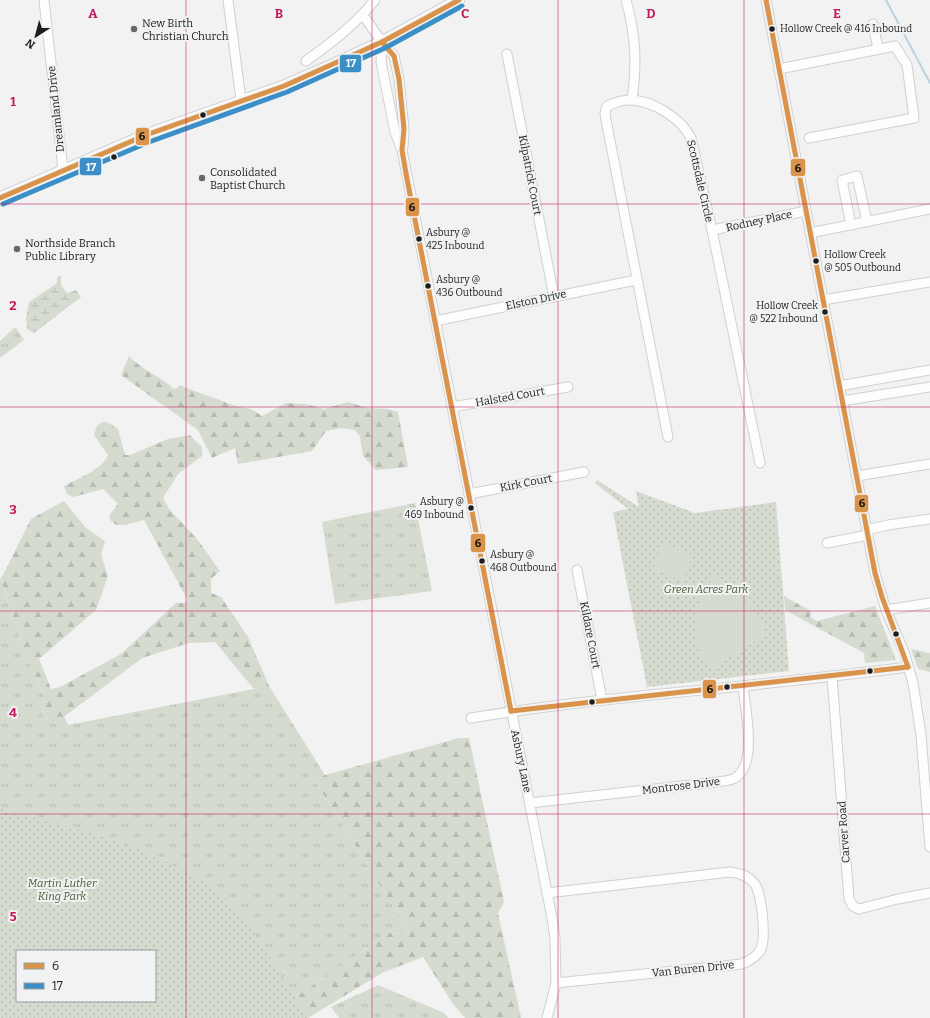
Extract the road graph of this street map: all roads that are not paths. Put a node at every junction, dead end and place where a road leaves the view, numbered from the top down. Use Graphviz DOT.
graph roads {
  1 [pos="44,0"];
  2 [pos="228,0"];
  3 [pos="375,0"];
  4 [pos="459,0"];
  5 [pos="626,0"];
  6 [pos="766,0"];
  7 [pos="363,15"];
  8 [pos="873,24"];
  9 [pos="382,42"];
  10 [pos="878,49"];
  11 [pos="507,54"];
  12 [pos="306,61"];
  13 [pos="779,69"];
  14 [pos="241,100"];
  15 [pos="632,100"];
  16 [pos="809,138"];
  17 [pos="402,150"];
  18 [pos="63,170"];
  19 [pos="0,198"];
  20 [pos="930,209"];
  21 [pos="806,211"];
  22 [pos="867,222"];
  23 [pos="851,225"];
  24 [pos="712,230"];
  25 [pos="810,233"];
  26 [pos="636,280"];
  27 [pos="930,282"];
  28 [pos="554,296"];
  29 [pos="823,300"];
  30 [pos="435,321"];
  31 [pos="930,370"];
  32 [pos="839,386"];
  33 [pos="568,387"];
  34 [pos="930,387"];
  35 [pos="842,401"];
  36 [pos="452,407"];
  37 [pos="668,438"];
  38 [pos="760,463"];
  39 [pos="930,464"];
  40 [pos="584,472"];
  41 [pos="857,476"];
  42 [pos="469,494"];
  43 [pos="930,519"];
  44 [pos="868,533"];
  45 [pos="827,543"];
  46 [pos="577,570"];
  47 [pos="930,603"];
  48 [pos="886,610"];
  49 [pos="908,667"];
  50 [pos="832,676"];
  51 [pos="742,686"];
  52 [pos="602,700"];
  53 [pos="511,711"];
  54 [pos="471,718"];
  55 [pos="925,734"];
  56 [pos="530,802"];
  57 [pos="929,816"];
  58 [pos="930,847"];
  59 [pos="547,893"];
  60 [pos="930,893"];
  61 [pos="556,983"];
  62 [pos="547,1018"];
  1 -- 18 [label="street, Dreamland Drive"];
  2 -- 14 [label="street"];
  3 -- 7 [label="street"];
  4 -- 9 [label="main road"];
  5 -- 15 [label="street"];
  6 -- 13 [label="street"];
  7 -- 9 [label="street"];
  7 -- 12 [label="street"];
  8 -- 10 [label="street"];
  9 -- 14 [label="main road"];
  9 -- 17 [label="street, Asbury Lane"];
  9 -- 17 [label="street, Asbury Lane"];
  10 -- 13 [label="street"];
  10 -- 16 [label="street"];
  11 -- 28 [label="street, Kilpatrick Court"];
  13 -- 21 [label="street"];
  14 -- 18 [label="main road"];
  15 -- 24 [label="street, Scottsdale Circle"];
  15 -- 26 [label="street, Scottsdale Circle"];
  17 -- 30 [label="street, Asbury Lane"];
  18 -- 19 [label="main road"];
  20 -- 22 [label="street"];
  21 -- 24 [label="street, Rodney Place"];
  21 -- 25 [label="street"];
  22 -- 23 [label="street"];
  22 -- 23 [label="street"];
  23 -- 25 [label="street"];
  24 -- 38 [label="street, Scottsdale Circle"];
  25 -- 29 [label="street"];
  26 -- 28 [label="street, Elston Drive"];
  26 -- 37 [label="street, Scottsdale Circle"];
  27 -- 29 [label="street"];
  28 -- 30 [label="street, Elston Drive"];
  29 -- 32 [label="street"];
  30 -- 36 [label="street, Asbury Lane"];
  31 -- 32 [label="street"];
  32 -- 35 [label="street"];
  33 -- 36 [label="street, Halsted Court"];
  34 -- 35 [label="street"];
  35 -- 41 [label="street"];
  36 -- 42 [label="street, Asbury Lane"];
  39 -- 41 [label="street"];
  40 -- 42 [label="street, Kirk Court"];
  41 -- 44 [label="street"];
  42 -- 53 [label="street, Asbury Lane"];
  43 -- 44 [label="street"];
  44 -- 45 [label="street"];
  44 -- 48 [label="street"];
  46 -- 52 [label="street, Kildare Court"];
  47 -- 48 [label="street"];
  48 -- 49 [label="street"];
  49 -- 50 [label="street"];
  49 -- 55 [label="street"];
  50 -- 51 [label="street"];
  50 -- 60 [label="street, Carver Road"];
  51 -- 52 [label="street"];
  51 -- 56 [label="street, Montrose Drive"];
  52 -- 53 [label="street"];
  53 -- 54 [label="street"];
  53 -- 56 [label="street, Asbury Lane"];
  55 -- 57 [label="street"];
  56 -- 59 [label="street, Asbury Lane"];
  57 -- 58 [label="street"];
  59 -- 61 [label="street, Asbury Lane"];
  59 -- 61 [label="street, Van Buren Drive"];
  61 -- 62 [label="street, Asbury Lane"];
}
